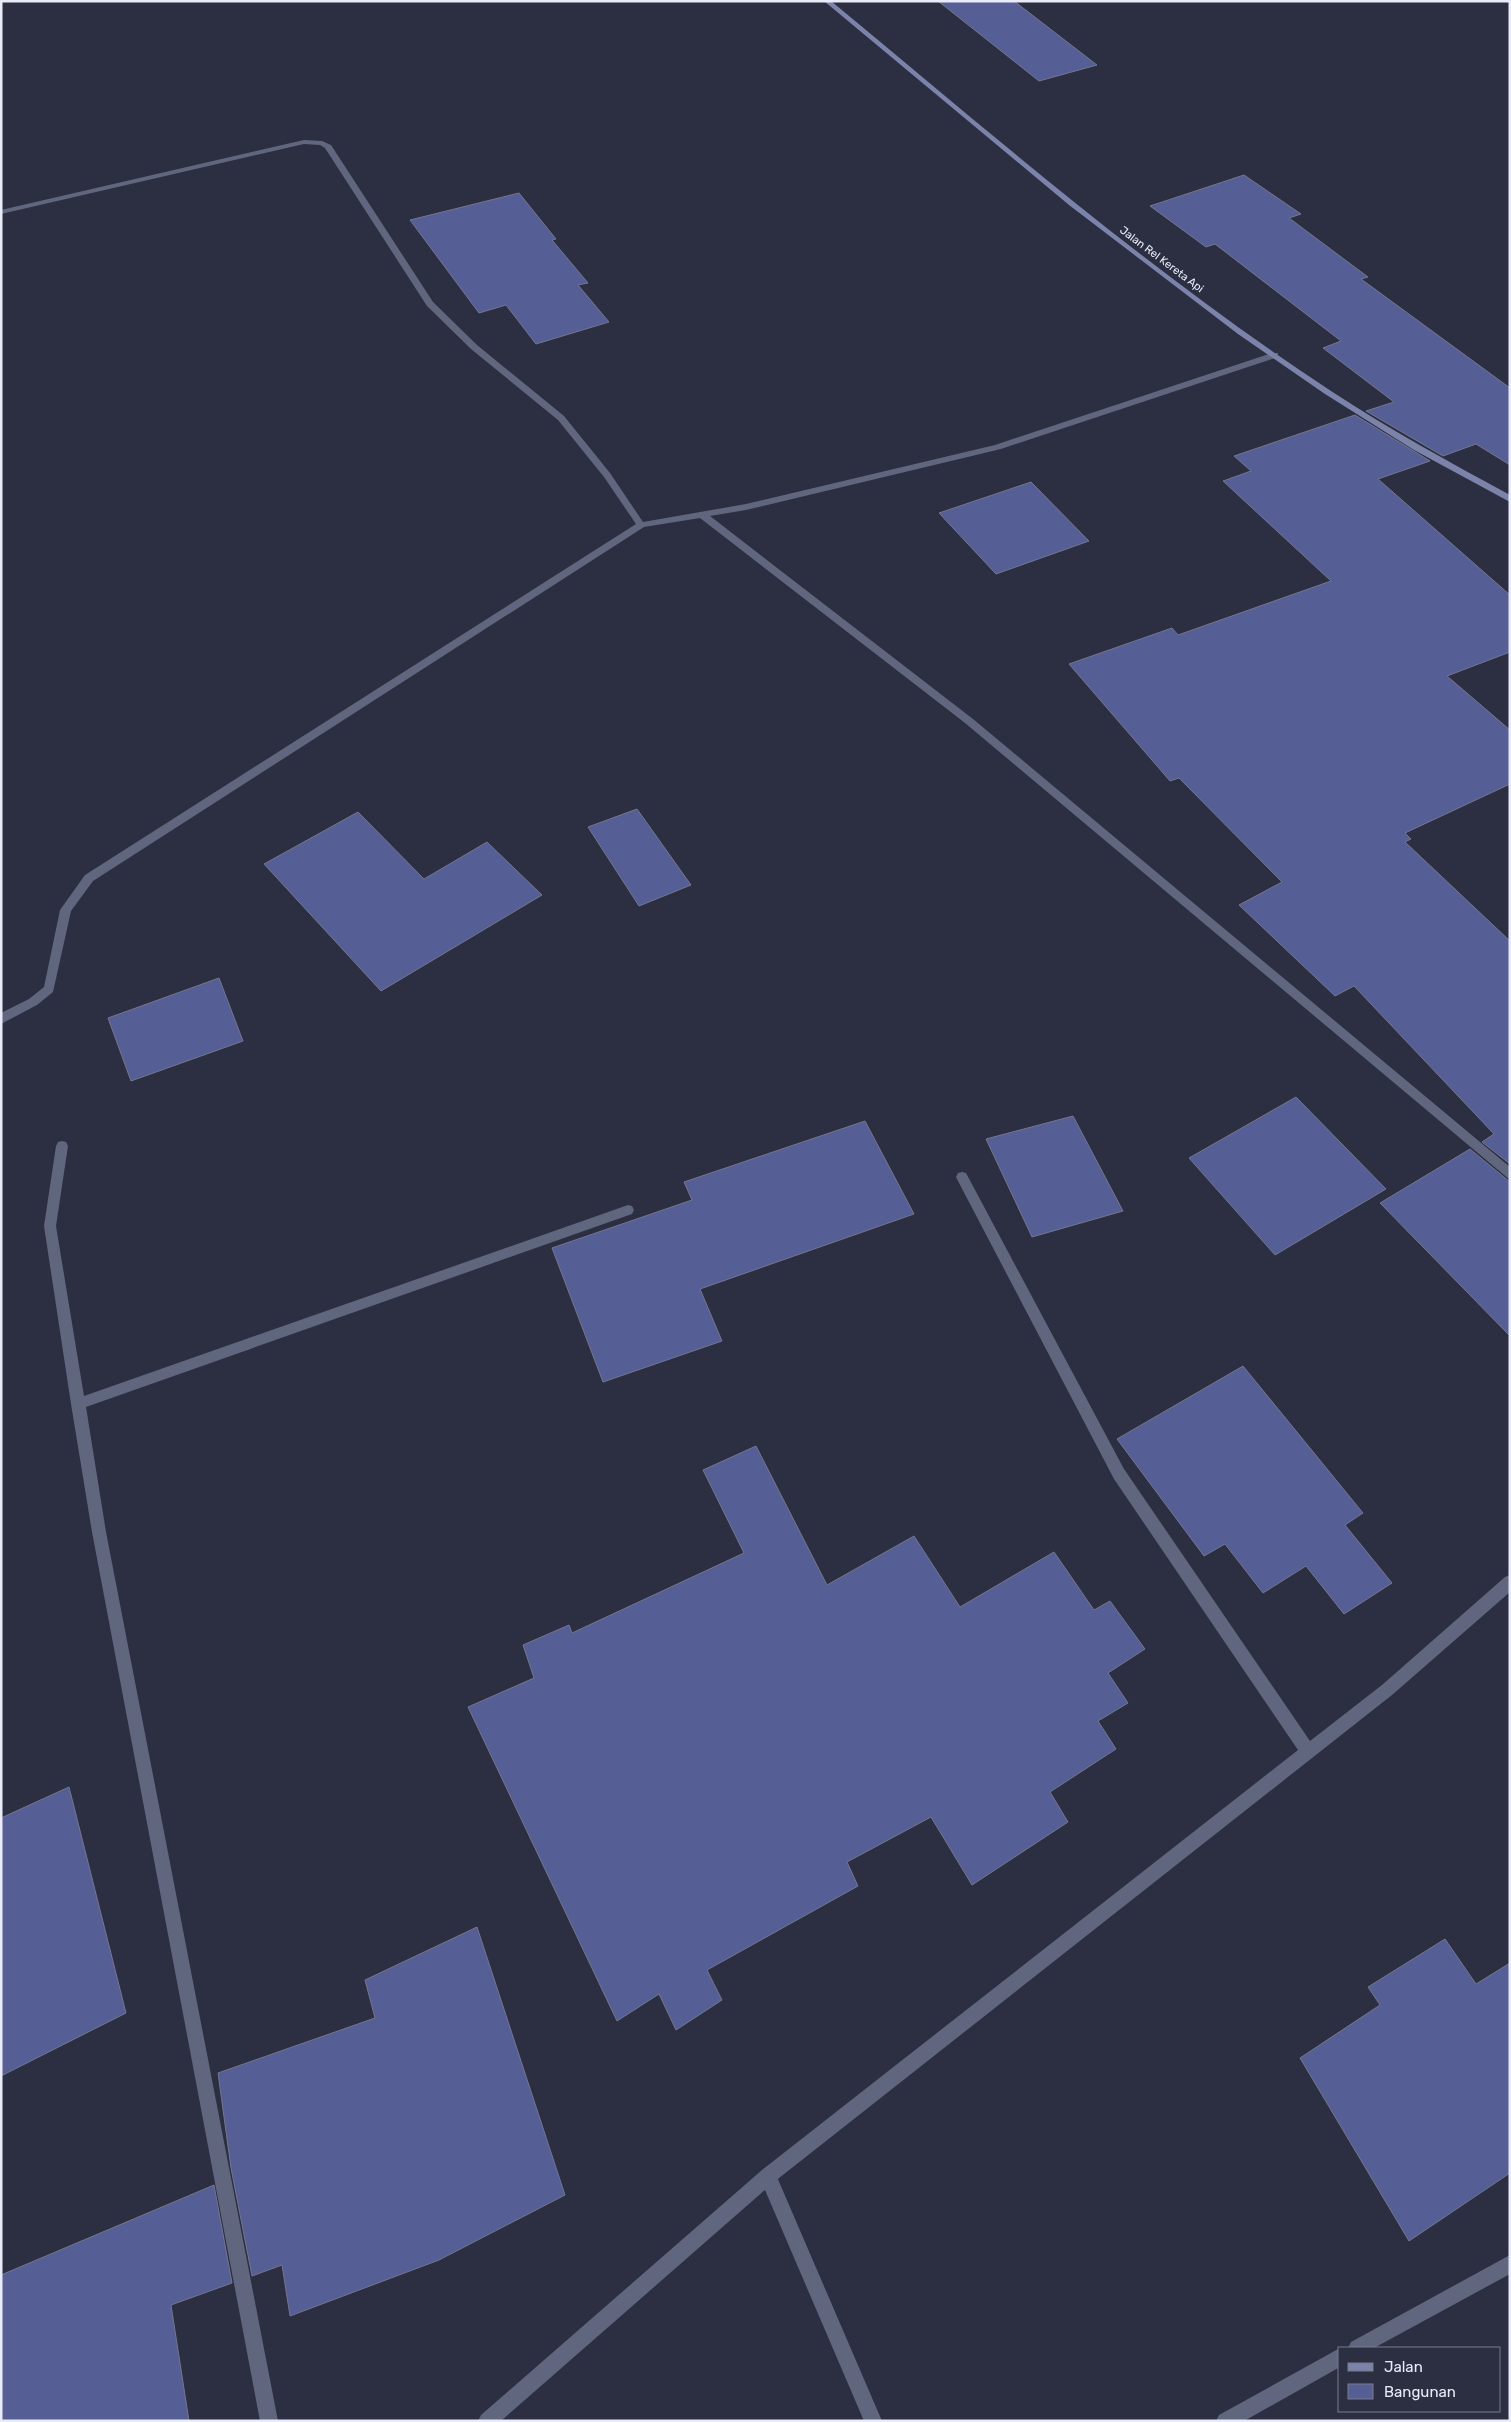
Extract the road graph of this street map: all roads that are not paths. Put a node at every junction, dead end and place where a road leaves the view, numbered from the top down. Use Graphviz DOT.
graph roads {
  1 [pos="827,1"];
  2 [pos="1,212"];
  3 [pos="1275,355"];
  4 [pos="1510,499"];
  5 [pos="701,514"];
  6 [pos="641,526"];
  7 [pos="1,1019"];
  8 [pos="62,1146"];
  9 [pos="1510,1175"];
  10 [pos="962,1177"];
  11 [pos="628,1210"];
  12 [pos="78,1404"];
  13 [pos="1510,1582"];
  14 [pos="1308,1752"];
  15 [pos="768,2176"];
  16 [pos="1510,2264"];
  17 [pos="1358,2347"];
  18 [pos="1338,2359"];
  19 [pos="269,2421"];
  20 [pos="487,2421"];
  21 [pos="873,2421"];
  22 [pos="1224,2421"];
  1 -- 3 [label="main road, Jalan Rel Kereta Api"];
  2 -- 6 [label="street"];
  3 -- 4 [label="main road, Jalan Rel Kereta Api"];
  3 -- 5 [label="street"];
  5 -- 6 [label="street"];
  5 -- 9 [label="street"];
  6 -- 7 [label="street"];
  8 -- 12 [label="street"];
  10 -- 14 [label="street"];
  11 -- 12 [label="street"];
  12 -- 19 [label="street"];
  13 -- 14 [label="street"];
  14 -- 15 [label="street"];
  15 -- 20 [label="street"];
  15 -- 21 [label="street"];
  16 -- 17 [label="street"];
  18 -- 22 [label="street"];
}
